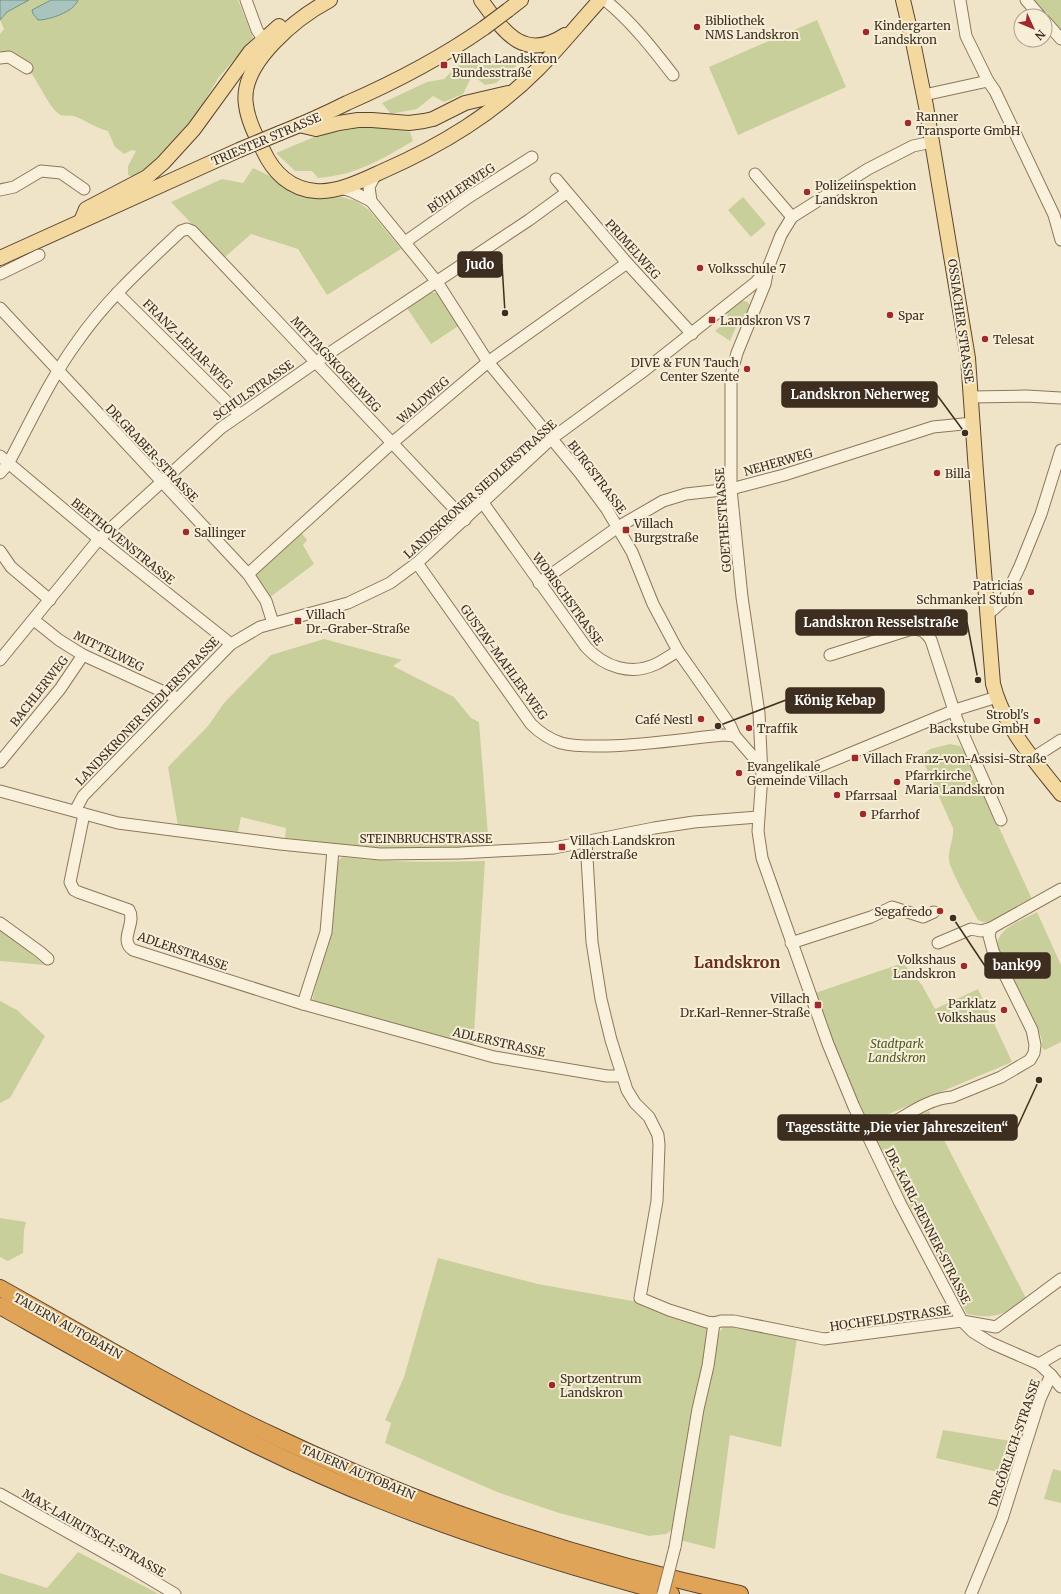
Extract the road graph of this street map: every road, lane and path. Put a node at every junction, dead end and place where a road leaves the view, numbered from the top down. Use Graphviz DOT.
graph roads {
  1 [pos="246,0"];
  2 [pos="330,0"];
  3 [pos="481,0"];
  4 [pos="521,0"];
  5 [pos="600,0"];
  6 [pos="606,0"];
  7 [pos="903,0"];
  8 [pos="960,0"];
  9 [pos="1026,0"];
  10 [pos="1033,8"];
  11 [pos="312,10"];
  12 [pos="576,26"];
  13 [pos="1053,30"];
  14 [pos="263,39"];
  15 [pos="1061,39"];
  16 [pos="531,46"];
  17 [pos="0,58"];
  18 [pos="27,68"];
  19 [pos="538,69"];
  20 [pos="673,75"];
  21 [pos="988,81"];
  22 [pos="512,92"];
  23 [pos="924,95"];
  24 [pos="299,125"];
  25 [pos="932,142"];
  26 [pos="532,157"];
  27 [pos="376,174"];
  28 [pos="755,174"];
  29 [pos="556,179"];
  30 [pos="340,188"];
  31 [pos="84,189"];
  32 [pos="0,190"];
  33 [pos="566,193"];
  34 [pos="371,201"];
  35 [pos="792,217"];
  36 [pos="80,221"];
  37 [pos="1061,240"];
  38 [pos="405,242"];
  39 [pos="39,255"];
  40 [pos="0,258"];
  41 [pos="627,263"];
  42 [pos="768,268"];
  43 [pos="0,274"];
  44 [pos="437,282"];
  45 [pos="744,291"];
  46 [pos="117,293"];
  47 [pos="758,303"];
  48 [pos="0,308"];
  49 [pos="692,334"];
  50 [pos="316,362"];
  51 [pos="488,362"];
  52 [pos="58,371"];
  53 [pos="971,397"];
  54 [pos="1061,398"];
  55 [pos="240,415"];
  56 [pos="972,423"];
  57 [pos="551,440"];
  58 [pos="392,443"];
  59 [pos="1061,450"];
  60 [pos="0,456"];
  61 [pos="8,464"];
  62 [pos="0,473"];
  63 [pos="161,482"];
  64 [pos="732,489"];
  65 [pos="483,503"];
  66 [pos="465,520"];
  67 [pos="618,527"];
  68 [pos="99,539"];
  69 [pos="0,551"];
  70 [pos="417,563"];
  71 [pos="248,574"];
  72 [pos="539,583"];
  73 [pos="50,600"];
  74 [pos="988,614"];
  75 [pos="34,620"];
  76 [pos="273,623"];
  77 [pos="231,644"];
  78 [pos="678,651"];
  79 [pos="830,654"];
  80 [pos="83,655"];
  81 [pos="0,660"];
  82 [pos="997,697"];
  83 [pos="178,698"];
  84 [pos="955,710"];
  85 [pos="735,736"];
  86 [pos="1061,740"];
  87 [pos="1033,758"];
  88 [pos="0,762"];
  89 [pos="761,771"];
  90 [pos="0,792"];
  91 [pos="1061,794"];
  92 [pos="79,813"];
  93 [pos="758,817"];
  94 [pos="1002,820"];
  95 [pos="586,842"];
  96 [pos="333,850"];
  97 [pos="1061,889"];
  98 [pos="934,912"];
  99 [pos="0,923"];
  100 [pos="992,928"];
  101 [pos="791,943"];
  102 [pos="938,943"];
  103 [pos="48,959"];
  104 [pos="303,1004"];
  105 [pos="622,1076"];
  106 [pos="867,1132"];
  107 [pos="1061,1280"];
  108 [pos="0,1288"];
  109 [pos="0,1306"];
  110 [pos="962,1321"];
  111 [pos="714,1323"];
  112 [pos="996,1327"];
  113 [pos="991,1343"];
  114 [pos="1061,1351"];
  115 [pos="1039,1364"];
  116 [pos="1051,1375"];
  117 [pos="1061,1387"];
  118 [pos="0,1494"];
  119 [pos="175,1594"];
  120 [pos="663,1594"];
  121 [pos="671,1594"];
  122 [pos="740,1594"];
  123 [pos="971,1594"];
  1 -- 14 [label="street"];
  2 -- 11 [label="main road"];
  3 -- 16 [label="main road"];
  4 -- 24 [label="main road, TRIESTER STRASSE, bridge"];
  5 -- 12 [label="main road"];
  6 -- 20 [label="street"];
  7 -- 23 [label="main road, OSSIACHER STRASSE"];
  8 -- 21 [label="street"];
  9 -- 10 [label="street"];
  11 -- 14 [label="main road"];
  11 -- 30 [label="main road"];
  12 -- 16 [label="main road"];
  12 -- 19 [label="main road"];
  13 -- 15 [label="street"];
  14 -- 36 [label="main road"];
  16 -- 19 [label="main road"];
  17 -- 18 [label="street"];
  19 -- 22 [label="main road"];
  21 -- 23 [label="street"];
  21 -- 37 [label="street"];
  22 -- 24 [label="main road"];
  22 -- 27 [label="main road"];
  23 -- 25 [label="main road, OSSIACHER STRASSE"];
  24 -- 36 [label="main road, TRIESTER STRASSE, bridge"];
  25 -- 35 [label="street, LANDSKRONER SIEDLERSTRASSE"];
  25 -- 53 [label="main road, OSSIACHER STRASSE"];
  26 -- 38 [label="street, BÜHLERWEG"];
  27 -- 30 [label="main road"];
  27 -- 34 [label="street"];
  28 -- 35 [label="street"];
  29 -- 33 [label="street, PRIMELWEG"];
  30 -- 34 [label="street, BURGSTRASSE"];
  31 -- 32 [label="street"];
  33 -- 41 [label="street, PRIMELWEG"];
  33 -- 44 [label="street, SCHULSTRASSE"];
  34 -- 38 [label="street, BURGSTRASSE"];
  35 -- 42 [label="street, LANDSKRONER SIEDLERSTRASSE"];
  36 -- 40 [label="main road, TRIESTER STRASSE"];
  38 -- 44 [label="street, BURGSTRASSE"];
  39 -- 43 [label="street"];
  41 -- 49 [label="street, PRIMELWEG"];
  41 -- 51 [label="street, WALDWEG"];
  42 -- 45 [label="street, LANDSKRONER SIEDLERSTRASSE"];
  42 -- 47 [label="street, GOETHESTRASSE"];
  44 -- 50 [label="street, SCHULSTRASSE"];
  44 -- 51 [label="street, BURGSTRASSE"];
  45 -- 47 [label="street"];
  45 -- 49 [label="street, LANDSKRONER SIEDLERSTRASSE"];
  46 -- 50 [label="street, MITTAGSKOGELWEG"];
  46 -- 52 [label="street"];
  46 -- 55 [label="street, FRANZ-LEHAR-WEG"];
  47 -- 64 [label="street, GOETHESTRASSE"];
  48 -- 52 [label="street, DR.GRABER-STRASSE"];
  49 -- 57 [label="street, LANDSKRONER SIEDLERSTRASSE"];
  50 -- 55 [label="street, SCHULSTRASSE"];
  50 -- 58 [label="street, MITTAGSKOGELWEG"];
  51 -- 57 [label="street, BURGSTRASSE"];
  51 -- 58 [label="street, WALDWEG"];
  52 -- 61 [label="street"];
  52 -- 63 [label="street, DR.GRABER-STRASSE"];
  53 -- 54 [label="street"];
  53 -- 56 [label="main road, OSSIACHER STRASSE"];
  55 -- 63 [label="street, SCHULSTRASSE"];
  56 -- 64 [label="street, NEHERWEG"];
  56 -- 74 [label="main road, OSSIACHER STRASSE"];
  57 -- 65 [label="street, LANDSKRONER SIEDLERSTRASSE"];
  57 -- 67 [label="street, BURGSTRASSE"];
  58 -- 66 [label="street, MITTAGSKOGELWEG"];
  58 -- 71 [label="street, WALDWEG"];
  59 -- 74 [label="street"];
  60 -- 61 [label="street, BEETHOVENSTRASSE"];
  61 -- 62 [label="street"];
  61 -- 68 [label="street, BEETHOVENSTRASSE"];
  63 -- 68 [label="street, SCHULSTRASSE"];
  63 -- 71 [label="street, DR.GRABER-STRASSE"];
  64 -- 67 [label="street, NEHERWEG"];
  64 -- 89 [label="street, GOETHESTRASSE"];
  65 -- 66 [label="street, LANDSKRONER SIEDLERSTRASSE"];
  65 -- 72 [label="street, WOBISCHSTRASSE"];
  66 -- 70 [label="street, LANDSKRONER SIEDLERSTRASSE"];
  67 -- 72 [label="street, NEHERWEG"];
  67 -- 78 [label="street, BURGSTRASSE"];
  68 -- 73 [label="street, SCHULSTRASSE"];
  68 -- 77 [label="street, BEETHOVENSTRASSE"];
  69 -- 73 [label="street"];
  70 -- 76 [label="street, LANDSKRONER SIEDLERSTRASSE"];
  70 -- 85 [label="street, GUSTAV-MAHLER-WEG"];
  71 -- 76 [label="street, DR.GRABER-STRASSE"];
  72 -- 78 [label="street, WOBISCHSTRASSE"];
  73 -- 75 [label="street, SCHULSTRASSE"];
  74 -- 82 [label="main road, OSSIACHER STRASSE"];
  75 -- 80 [label="street, MITTELWEG"];
  75 -- 81 [label="street, SCHULSTRASSE"];
  76 -- 77 [label="street, LANDSKRONER SIEDLERSTRASSE"];
  77 -- 83 [label="street, LANDSKRONER SIEDLERSTRASSE"];
  78 -- 85 [label="street, BURGSTRASSE"];
  79 -- 84 [label="street"];
  80 -- 83 [label="street, MITTELWEG"];
  80 -- 88 [label="street, BACHLERWEG"];
  82 -- 84 [label="street"];
  82 -- 87 [label="main road, OSSIACHER STRASSE"];
  83 -- 92 [label="street, LANDSKRONER SIEDLERSTRASSE"];
  84 -- 89 [label="street"];
  84 -- 94 [label="street"];
  85 -- 89 [label="street, BURGSTRASSE"];
  86 -- 87 [label="street"];
  87 -- 91 [label="main road, OSSIACHER STRASSE"];
  89 -- 93 [label="street, DR.-KARL-RENNER-STRASSE"];
  90 -- 92 [label="street, STEINBRUCHSTRASSE"];
  92 -- 96 [label="street, STEINBRUCHSTRASSE"];
  92 -- 104 [label="street, ADLERSTRASSE"];
  93 -- 95 [label="street, STEINBRUCHSTRASSE"];
  93 -- 101 [label="street, DR.-KARL-RENNER-STRASSE"];
  95 -- 96 [label="street, STEINBRUCHSTRASSE"];
  95 -- 105 [label="street"];
  96 -- 104 [label="street"];
  97 -- 100 [label="street"];
  98 -- 101 [label="street"];
  99 -- 103 [label="street"];
  100 -- 102 [label="street"];
  100 -- 106 [label="street"];
  101 -- 106 [label="street, DR.-KARL-RENNER-STRASSE"];
  104 -- 105 [label="street, ADLERSTRASSE"];
  105 -- 111 [label="street, HOCHFELDSTRASSE"];
  106 -- 110 [label="street, DR.-KARL-RENNER-STRASSE"];
  107 -- 112 [label="street"];
  108 -- 122 [label="highway, TAUERN AUTOBAHN"];
  109 -- 121 [label="highway, TAUERN AUTOBAHN"];
  110 -- 111 [label="street, HOCHFELDSTRASSE"];
  110 -- 112 [label="street, HOCHFELDSTRASSE"];
  110 -- 113 [label="street, DR.GÖRLICH-STRASSE"];
  111 -- 120 [label="street, bridge"];
  112 -- 113 [label="street"];
  113 -- 115 [label="street, DR.GÖRLICH-STRASSE"];
  114 -- 115 [label="street"];
  115 -- 116 [label="street, DR.GÖRLICH-STRASSE"];
  116 -- 117 [label="street"];
  116 -- 123 [label="street, DR.GÖRLICH-STRASSE"];
  118 -- 119 [label="street, MAX-LAURITSCH-STRASSE"];
}
